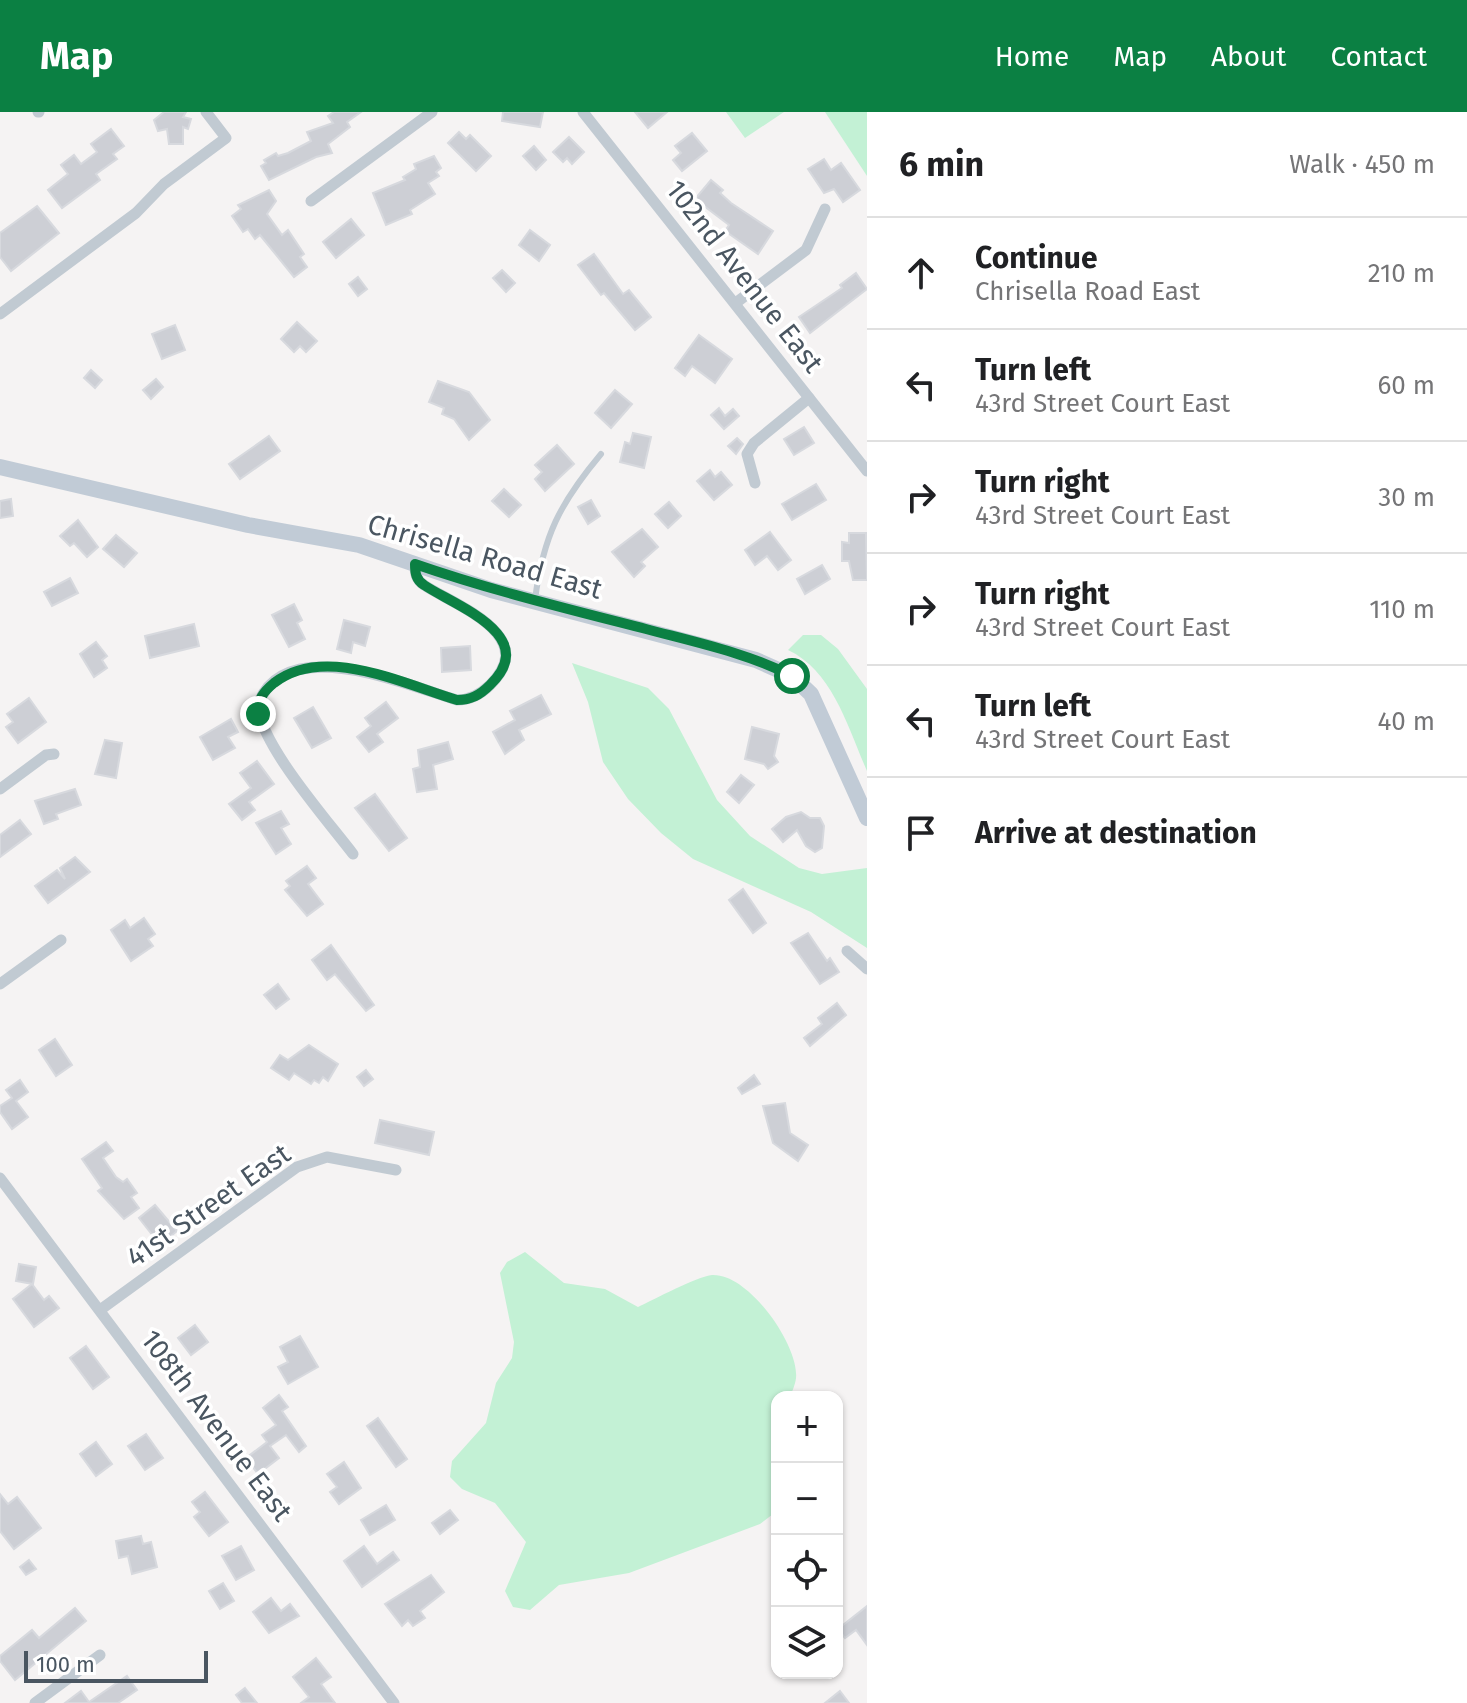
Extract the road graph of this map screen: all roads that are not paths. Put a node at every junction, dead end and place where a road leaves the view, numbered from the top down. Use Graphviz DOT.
graph roads {
  1 [pos="206,112"];
  2 [pos="432,112"];
  3 [pos="583,112"];
  4 [pos="311,201"];
  5 [pos="825,209"];
  6 [pos="737,302"];
  7 [pos="0,314"];
  8 [pos="809,398"];
  9 [pos="601,454"];
  10 [pos="0,467"];
  11 [pos="867,471"];
  12 [pos="755,483"];
  13 [pos="415,564"];
  14 [pos="535,600"];
  15 [pos="54,754"];
  16 [pos="0,789"];
  17 [pos="867,818"];
  18 [pos="353,854"];
  19 [pos="61,940"];
  20 [pos="847,951"];
  21 [pos="867,969"];
  22 [pos="0,984"];
  23 [pos="396,1170"];
  24 [pos="0,1178"];
  25 [pos="100,1310"];
  26 [pos="100,1655"];
  27 [pos="35,1703"];
  28 [pos="394,1703"];
  1 -- 7 [label="street"];
  2 -- 4 [label="street"];
  3 -- 6 [label="street, 102nd Avenue East"];
  5 -- 6 [label="street"];
  6 -- 8 [label="street, 102nd Avenue East"];
  8 -- 11 [label="street, 102nd Avenue East"];
  8 -- 12 [label="street"];
  9 -- 14 [label="lane"];
  10 -- 13 [label="street, Chrisella Road East"];
  13 -- 14 [label="street, Chrisella Road East"];
  13 -- 18 [label="street"];
  14 -- 17 [label="street, Chrisella Road East"];
  15 -- 16 [label="street"];
  19 -- 22 [label="street"];
  20 -- 21 [label="street"];
  23 -- 25 [label="street, 41st Street East"];
  24 -- 25 [label="street, 108th Avenue East"];
  25 -- 28 [label="street, 108th Avenue East"];
  26 -- 27 [label="street"];
}
